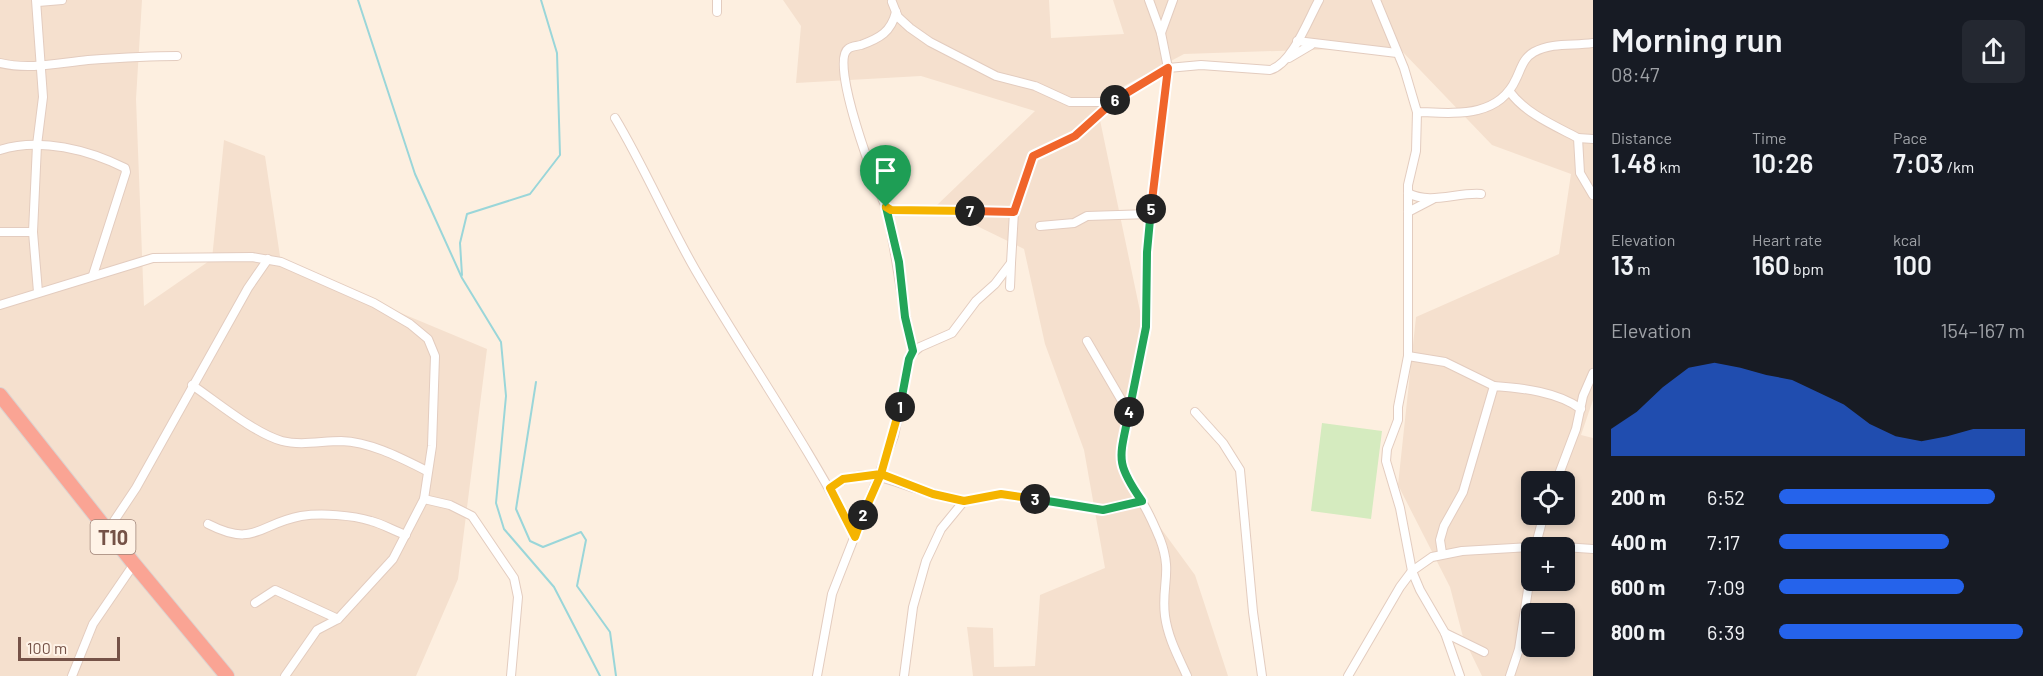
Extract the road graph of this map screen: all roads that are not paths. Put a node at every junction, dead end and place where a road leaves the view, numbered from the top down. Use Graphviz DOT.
graph roads {
  1 [pos="62,0"];
  2 [pos="717,0"];
  3 [pos="1149,0"];
  4 [pos="1173,0"];
  5 [pos="1319,0"];
  6 [pos="1376,0"];
  7 [pos="37,1"];
  8 [pos="892,1"];
  9 [pos="717,12"];
  10 [pos="896,12"];
  11 [pos="1161,33"];
  12 [pos="1297,41"];
  13 [pos="1593,43"];
  14 [pos="1311,45"];
  15 [pos="1397,53"];
  16 [pos="177,56"];
  17 [pos="1288,58"];
  18 [pos="0,63"];
  19 [pos="42,66"];
  20 [pos="1168,68"];
  21 [pos="1510,92"];
  22 [pos="1111,102"];
  23 [pos="1418,112"];
  24 [pos="615,118"];
  25 [pos="1578,138"];
  26 [pos="1593,139"];
  27 [pos="38,145"];
  28 [pos="0,150"];
  29 [pos="1408,193"];
  30 [pos="1481,194"];
  31 [pos="1593,195"];
  32 [pos="1433,199"];
  33 [pos="886,207"];
  34 [pos="1014,212"];
  35 [pos="1408,212"];
  36 [pos="1150,214"];
  37 [pos="1040,226"];
  38 [pos="0,232"];
  39 [pos="33,232"];
  40 [pos="268,259"];
  41 [pos="1011,263"];
  42 [pos="93,275"];
  43 [pos="1010,287"];
  44 [pos="38,292"];
  45 [pos="0,305"];
  46 [pos="1087,341"];
  47 [pos="913,351"];
  48 [pos="1408,356"];
  49 [pos="1593,373"];
  50 [pos="192,386"];
  51 [pos="1494,386"];
  52 [pos="0,395"];
  53 [pos="1581,409"];
  54 [pos="1195,412"];
  55 [pos="1129,413"];
  56 [pos="428,471"];
  57 [pos="1560,471"];
  58 [pos="881,474"];
  59 [pos="830,488"];
  60 [pos="424,499"];
  61 [pos="964,501"];
  62 [pos="1142,501"];
  63 [pos="208,524"];
  64 [pos="108,530"];
  65 [pos="406,535"];
  66 [pos="855,537"];
  67 [pos="1521,548"];
  68 [pos="1575,548"];
  69 [pos="1593,549"];
  70 [pos="1442,553"];
  71 [pos="134,564"];
  72 [pos="1412,571"];
  73 [pos="1528,591"];
  74 [pos="255,603"];
  75 [pos="338,619"];
  76 [pos="1445,633"];
  77 [pos="1484,651"];
  78 [pos="72,676"];
  79 [pos="227,676"];
  80 [pos="285,676"];
  81 [pos="511,676"];
  82 [pos="817,676"];
  83 [pos="904,676"];
  84 [pos="1187,676"];
  85 [pos="1262,676"];
  86 [pos="1348,676"];
  87 [pos="1460,676"];
  88 [pos="1510,676"];
  1 -- 7 [label="street"];
  2 -- 9 [label="street"];
  3 -- 11 [label="street"];
  4 -- 11 [label="street"];
  5 -- 12 [label="street"];
  6 -- 15 [label="street"];
  7 -- 19 [label="street"];
  8 -- 10 [label="street"];
  10 -- 22 [label="street"];
  10 -- 33 [label="street"];
  11 -- 20 [label="street"];
  12 -- 14 [label="street"];
  12 -- 17 [label="street"];
  13 -- 21 [label="street"];
  14 -- 15 [label="street"];
  14 -- 17 [label="street"];
  15 -- 23 [label="street"];
  16 -- 19 [label="street"];
  17 -- 20 [label="street"];
  18 -- 19 [label="street"];
  19 -- 27 [label="street"];
  20 -- 22 [label="street"];
  20 -- 36 [label="street"];
  21 -- 23 [label="street"];
  21 -- 25 [label="street"];
  22 -- 34 [label="street"];
  23 -- 29 [label="street"];
  24 -- 59 [label="street"];
  25 -- 26 [label="street"];
  25 -- 31 [label="street"];
  27 -- 28 [label="street"];
  27 -- 39 [label="street"];
  27 -- 42 [label="street"];
  29 -- 32 [label="street"];
  29 -- 35 [label="street"];
  30 -- 32 [label="street"];
  32 -- 35 [label="street"];
  33 -- 34 [label="street"];
  33 -- 47 [label="street"];
  34 -- 41 [label="street"];
  35 -- 48 [label="street"];
  36 -- 37 [label="street"];
  36 -- 55 [label="street"];
  38 -- 39 [label="street"];
  39 -- 44 [label="street"];
  40 -- 42 [label="street"];
  40 -- 50 [label="street"];
  40 -- 56 [label="street"];
  41 -- 43 [label="street"];
  41 -- 47 [label="street"];
  42 -- 44 [label="street"];
  44 -- 45 [label="street"];
  46 -- 55 [label="street"];
  47 -- 58 [label="street"];
  48 -- 51 [label="street"];
  48 -- 72 [label="street"];
  49 -- 53 [label="street"];
  50 -- 56 [label="street"];
  50 -- 64 [label="street"];
  51 -- 53 [label="street"];
  51 -- 70 [label="street"];
  52 -- 64 [label="highway, T10"];
  53 -- 57 [label="street"];
  54 -- 85 [label="street"];
  55 -- 62 [label="street"];
  56 -- 60 [label="street"];
  58 -- 59 [label="street"];
  58 -- 61 [label="street"];
  58 -- 66 [label="street"];
  59 -- 66 [label="street"];
  60 -- 65 [label="street"];
  60 -- 81 [label="street"];
  61 -- 62 [label="street"];
  61 -- 83 [label="street"];
  62 -- 84 [label="street"];
  63 -- 65 [label="street"];
  64 -- 71 [label="highway, T10"];
  65 -- 75 [label="street"];
  66 -- 82 [label="street"];
  67 -- 70 [label="street"];
  68 -- 69 [label="street"];
  70 -- 72 [label="street"];
  71 -- 78 [label="street"];
  71 -- 79 [label="highway, T10"];
  72 -- 76 [label="street"];
  72 -- 86 [label="street"];
  73 -- 88 [label="street"];
  74 -- 75 [label="street"];
  75 -- 80 [label="street"];
  76 -- 77 [label="street"];
  76 -- 87 [label="street"];
}
